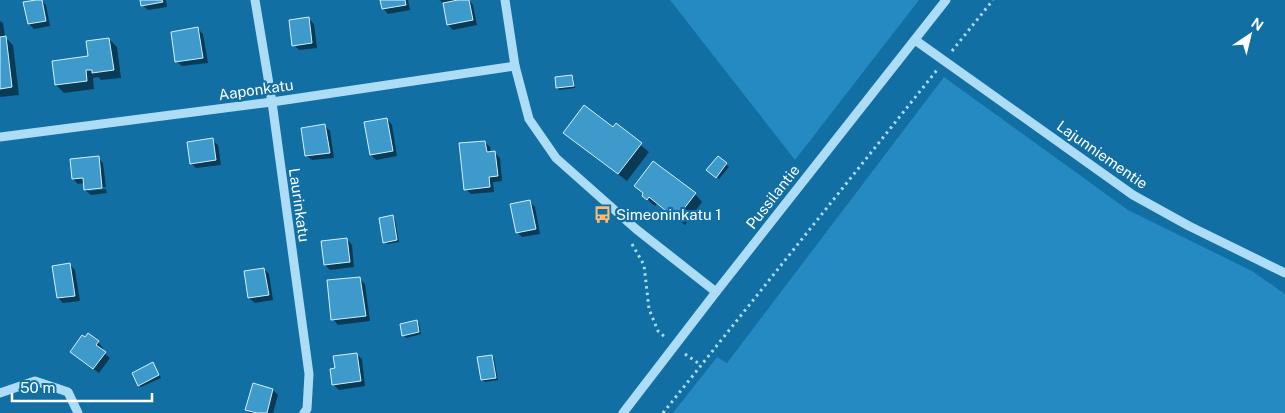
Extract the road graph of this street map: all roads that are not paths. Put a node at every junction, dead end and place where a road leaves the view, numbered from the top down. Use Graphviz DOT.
graph roads {
  1 [pos="255,0"];
  2 [pos="505,0"];
  3 [pos="946,0"];
  4 [pos="915,40"];
  5 [pos="515,66"];
  6 [pos="272,102"];
  7 [pos="0,137"];
  8 [pos="1285,273"];
  9 [pos="716,292"];
  10 [pos="0,393"];
  11 [pos="78,413"];
  12 [pos="304,413"];
  13 [pos="623,413"];
  1 -- 6 [label="street, Laurinkatu"];
  2 -- 5 [label="street"];
  3 -- 4 [label="street, Pussilantie"];
  4 -- 8 [label="street, Lajunniementie"];
  4 -- 9 [label="street, Pussilantie"];
  5 -- 6 [label="street, Aaponkatu"];
  5 -- 9 [label="street"];
  6 -- 7 [label="street, Aaponkatu"];
  6 -- 12 [label="street, Laurinkatu"];
  9 -- 13 [label="street, Pussilantie"];
  10 -- 11 [label="street"];
}
